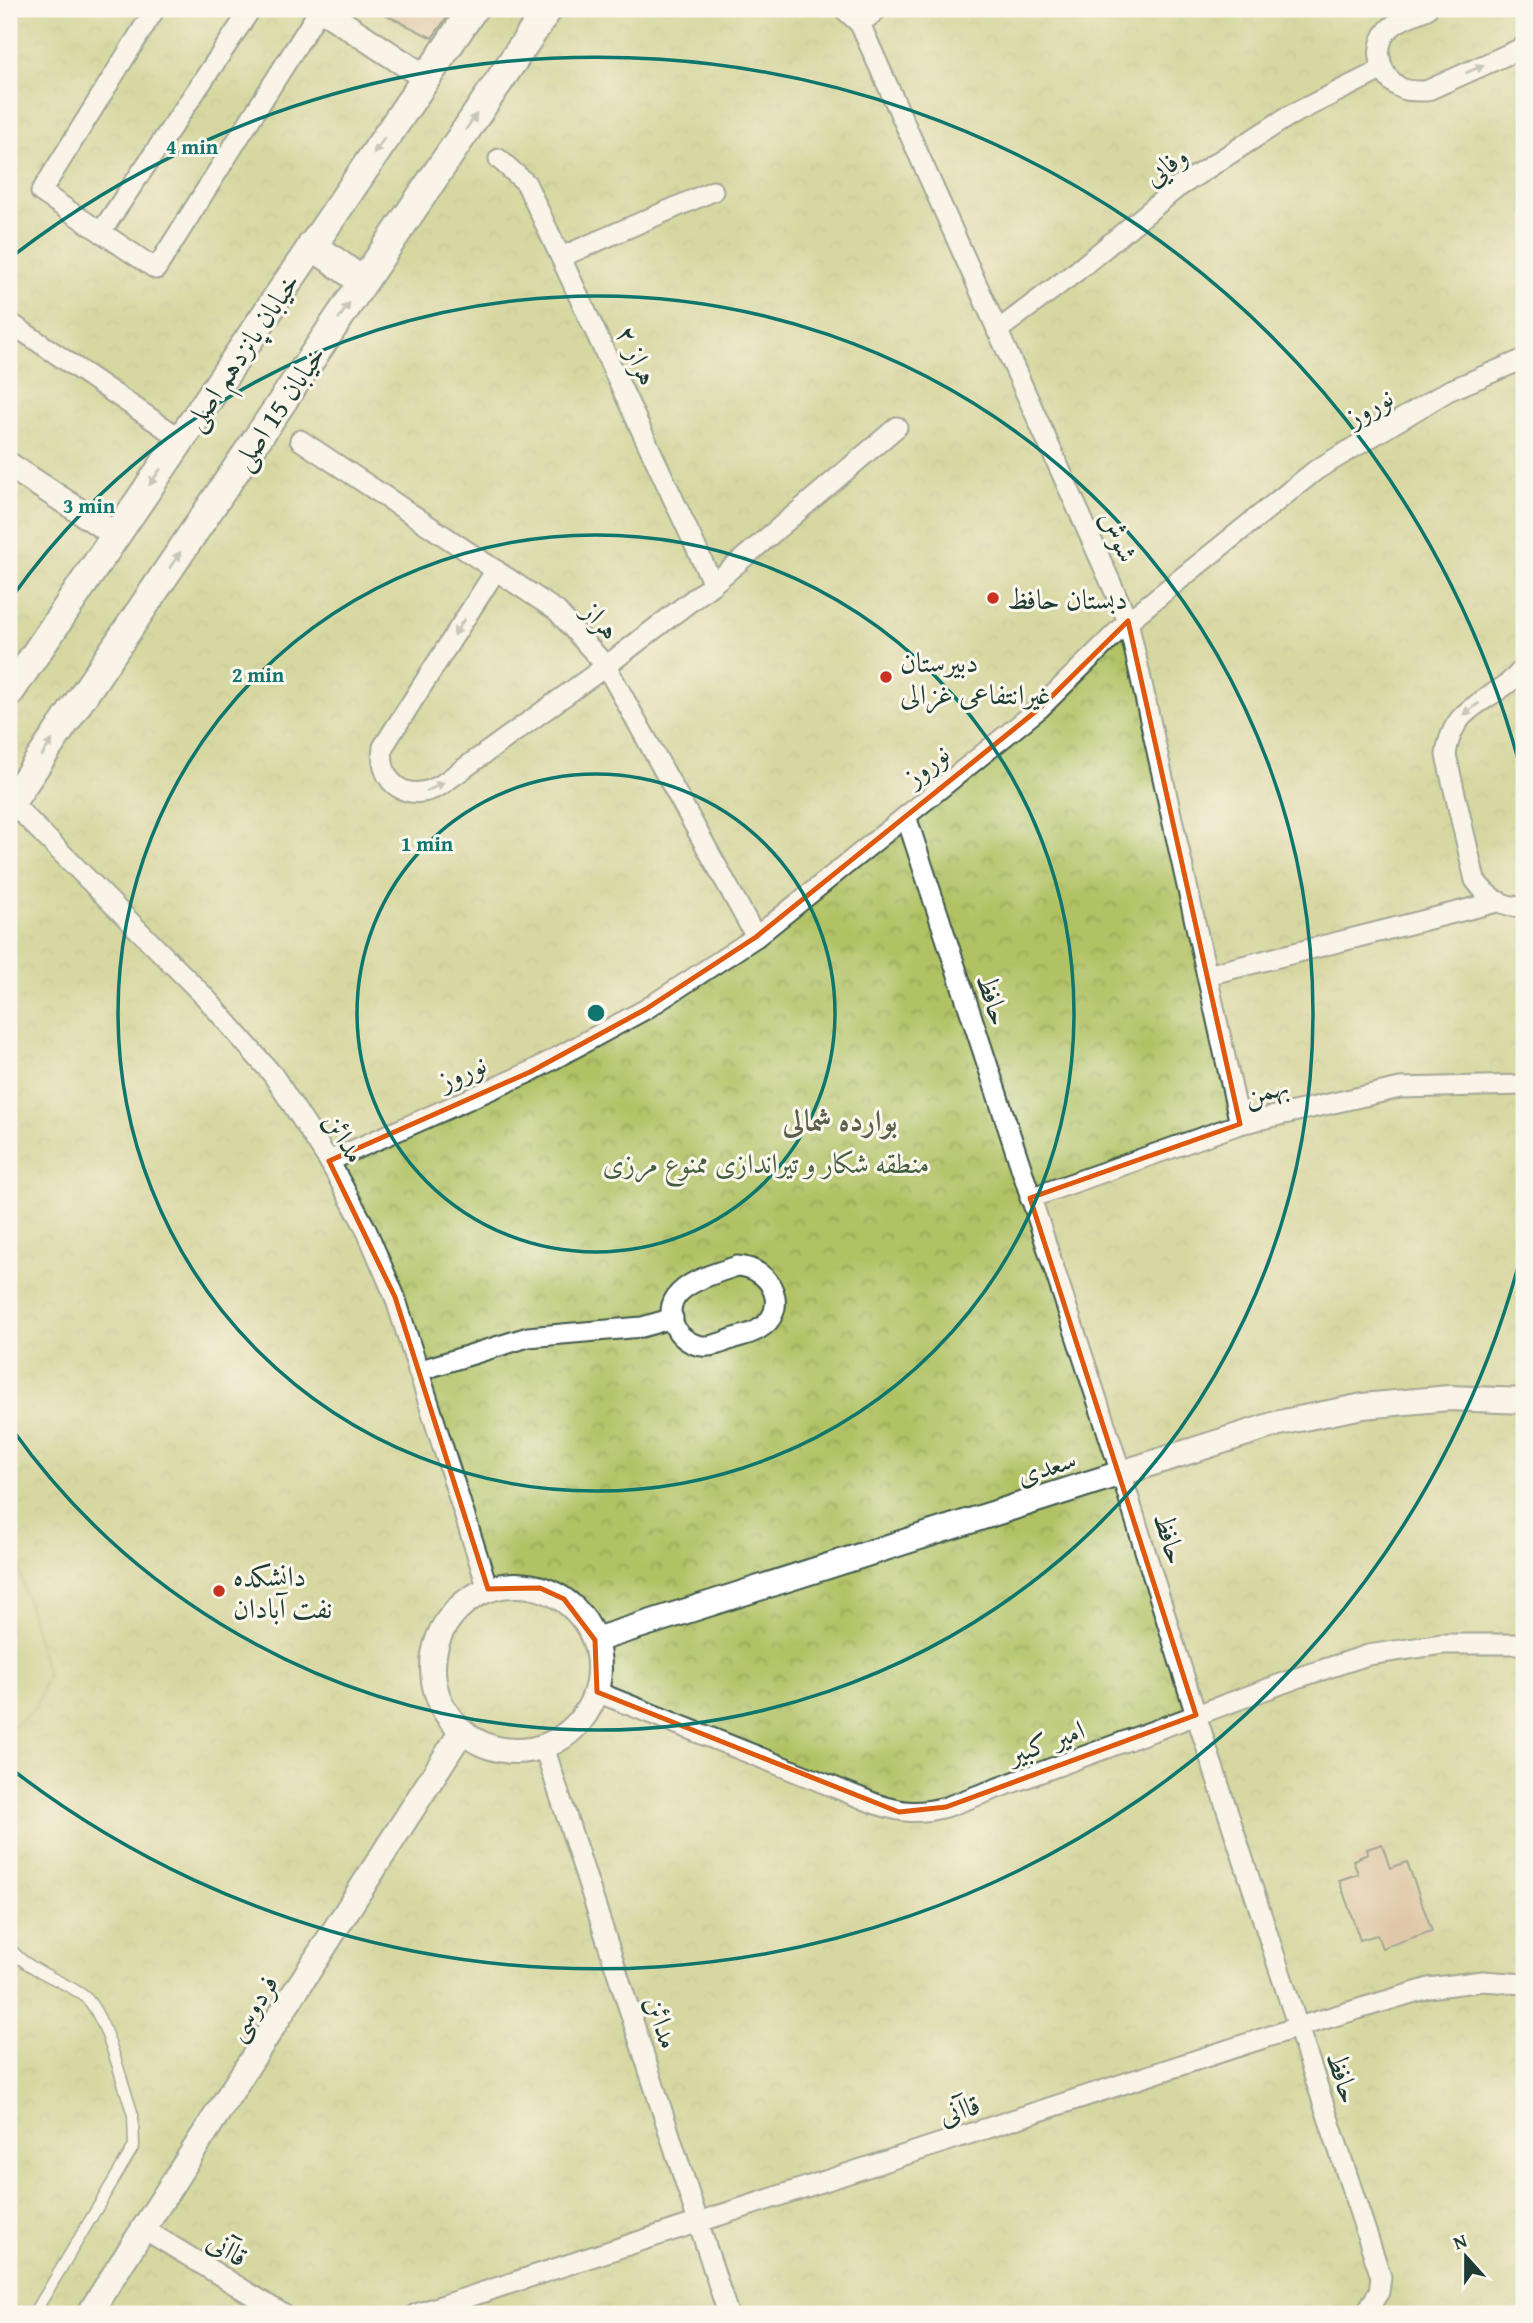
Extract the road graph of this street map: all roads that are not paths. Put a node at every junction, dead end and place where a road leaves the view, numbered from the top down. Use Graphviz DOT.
graph roads {
  1 [pos="155,9"];
  2 [pos="251,9"];
  3 [pos="320,9"];
  4 [pos="473,9"];
  5 [pos="548,9"];
  6 [pos="844,9"];
  7 [pos="878,9"];
  8 [pos="1427,9"];
  9 [pos="860,24"];
  10 [pos="1524,47"];
  11 [pos="1383,69"];
  12 [pos="426,78"];
  13 [pos="499,159"];
  14 [pos="713,191"];
  15 [pos="101,232"];
  16 [pos="312,245"];
  17 [pos="561,257"];
  18 [pos="363,282"];
  19 [pos="9,322"];
  20 [pos="997,331"];
  21 [pos="1524,359"];
  22 [pos="897,426"];
  23 [pos="181,439"];
  24 [pos="300,440"];
  25 [pos="9,465"];
  26 [pos="116,535"];
  27 [pos="496,570"];
  28 [pos="713,584"];
  29 [pos="1128,621"];
  30 [pos="606,666"];
  31 [pos="1524,667"];
  32 [pos="9,693"];
  33 [pos="10,803"];
  34 [pos="905,816"];
  35 [pos="1497,902"];
  36 [pos="1524,907"];
  37 [pos="756,937"];
  38 [pos="1207,975"];
  39 [pos="1524,1085"];
  40 [pos="1240,1124"];
  41 [pos="329,1161"];
  42 [pos="1030,1198"];
  43 [pos="673,1318"];
  44 [pos="418,1371"];
  45 [pos="1524,1401"];
  46 [pos="1121,1473"];
  47 [pos="488,1589"];
  48 [pos="595,1640"];
  49 [pos="1524,1644"];
  50 [pos="597,1692"];
  51 [pos="1196,1715"];
  52 [pos="462,1731"];
  53 [pos="544,1747"];
  54 [pos="9,1945"];
  55 [pos="1524,1984"];
  56 [pos="1298,2027"];
  57 [pos="699,2223"];
  58 [pos="144,2229"];
  59 [pos="34,2314"];
  60 [pos="89,2314"];
  61 [pos="283,2314"];
  62 [pos="416,2314"];
  63 [pos="729,2314"];
  64 [pos="1365,2314"];
  1 -- 15 [label="street"];
  2 -- 15 [label="street"];
  3 -- 12 [label="street"];
  3 -- 15 [label="street"];
  4 -- 12 [label="main road, خیابان پانزدهم اصلی"];
  18 -- 5 [label="main road, خیابان 15 اصلی, one-way"];
  6 -- 9 [label="street, شوش"];
  7 -- 9 [label="street"];
  8 -- 11 [label="street"];
  9 -- 20 [label="street, شوش"];
  11 -- 10 [label="street, one-way"];
  11 -- 20 [label="street, وفایی"];
  12 -- 16 [label="main road, خیابان پانزدهم اصلی, one-way"];
  13 -- 17 [label="street, هراز ۲"];
  14 -- 17 [label="street"];
  16 -- 18 [label="main road"];
  16 -- 23 [label="main road, خیابان پانزدهم اصلی"];
  17 -- 28 [label="street, هراز ۲"];
  33 -- 18 [label="main road, خیابان 15 اصلی, one-way"];
  19 -- 23 [label="street"];
  20 -- 29 [label="street, شوش"];
  21 -- 29 [label="street, نوروز"];
  22 -- 28 [label="street"];
  23 -- 26 [label="main road, خیابان پانزدهم اصلی, one-way"];
  24 -- 27 [label="street, هراز"];
  25 -- 26 [label="street"];
  26 -- 32 [label="main road, خیابان پانزدهم اصلی"];
  27 -- 30 [label="street, هراز"];
  27 -- 30 [label="street, one-way"];
  28 -- 30 [label="street"];
  29 -- 34 [label="street, نوروز"];
  29 -- 38 [label="street, شوش"];
  30 -- 37 [label="street, هراز"];
  31 -- 35 [label="street, one-way"];
  33 -- 41 [label="street, مدائن"];
  34 -- 37 [label="street, نوروز"];
  34 -- 42 [label="street, حافظ"];
  35 -- 36 [label="street"];
  35 -- 38 [label="street"];
  37 -- 41 [label="street, نوروز"];
  38 -- 40 [label="street, شوش"];
  39 -- 40 [label="street, بهمن"];
  40 -- 42 [label="street, بهمن"];
  41 -- 44 [label="street, مدائن"];
  42 -- 46 [label="street, حافظ"];
  43 -- 43 [label="street"];
  43 -- 44 [label="street"];
  44 -- 47 [label="street, مدائن"];
  45 -- 46 [label="street, سعدی"];
  46 -- 48 [label="street, سعدی"];
  46 -- 51 [label="street, حافظ"];
  47 -- 48 [label="street"];
  47 -- 52 [label="street"];
  48 -- 50 [label="street"];
  49 -- 51 [label="street, امیر کبیر"];
  50 -- 51 [label="street, امیر کبیر"];
  50 -- 53 [label="street"];
  51 -- 56 [label="street, حافظ"];
  52 -- 53 [label="street"];
  52 -- 58 [label="street, فردوسی"];
  53 -- 57 [label="street, مدائن"];
  54 -- 59 [label="lane"];
  55 -- 56 [label="street, قاآنی"];
  56 -- 57 [label="street, قاآنی"];
  56 -- 64 [label="street, حافظ"];
  57 -- 62 [label="street, قاآنی"];
  57 -- 63 [label="street, مدائن"];
  58 -- 60 [label="street, فردوسی"];
  58 -- 61 [label="street, قاآنی"];
}
